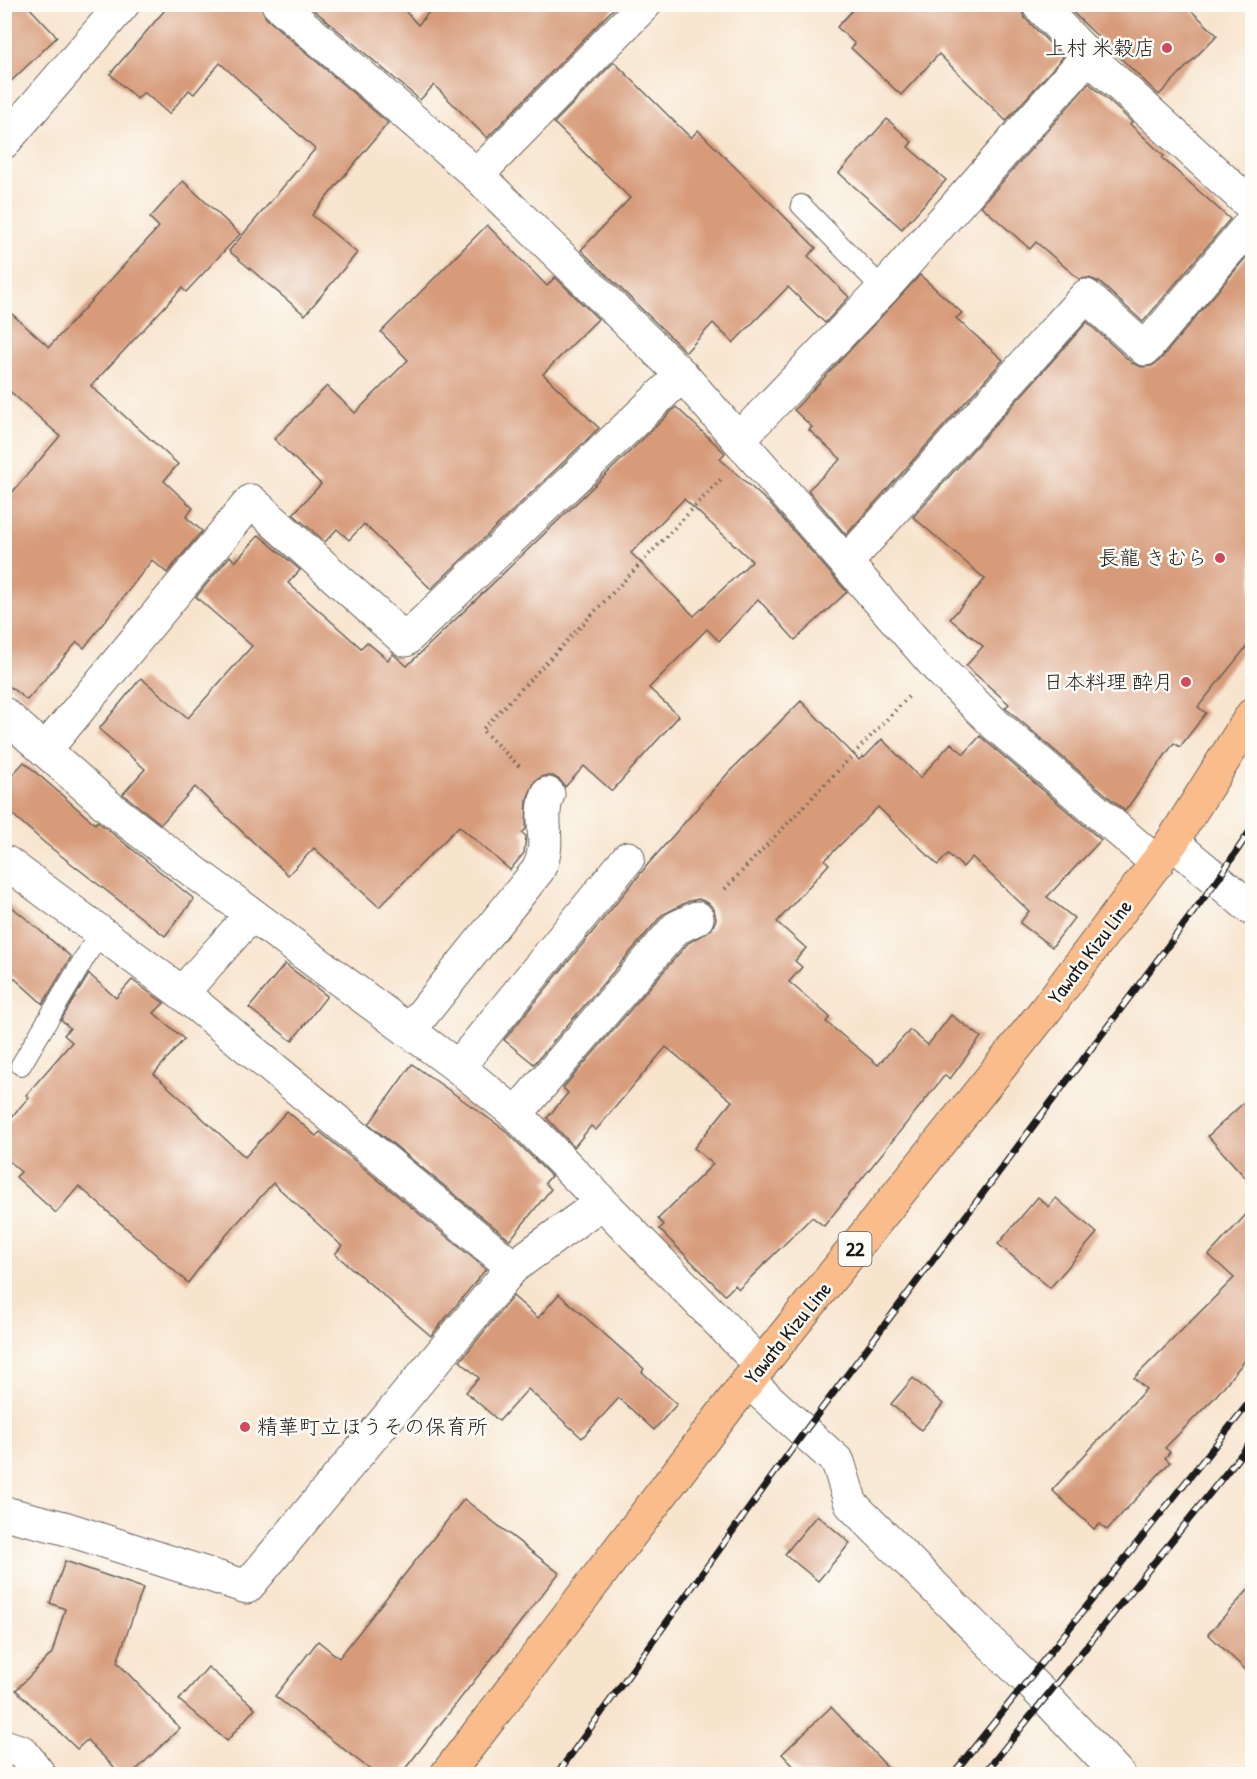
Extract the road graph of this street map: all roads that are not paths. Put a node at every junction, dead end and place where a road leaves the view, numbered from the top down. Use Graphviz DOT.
graph roads {
  1 [pos="123,4"];
  2 [pos="278,4"];
  3 [pos="645,4"];
  4 [pos="1038,4"];
  5 [pos="1088,56"];
  6 [pos="4,142"];
  7 [pos="477,175"];
  8 [pos="801,205"];
  9 [pos="1252,206"];
  10 [pos="1252,222"];
  11 [pos="883,289"];
  12 [pos="682,375"];
  13 [pos="744,445"];
  14 [pos="846,563"];
  15 [pos="4,714"];
  16 [pos="1252,715"];
  17 [pos="45,750"];
  18 [pos="548,794"];
  19 [pos="1164,852"];
  20 [pos="628,858"];
  21 [pos="7,862"];
  22 [pos="1251,904"];
  23 [pos="251,915"];
  24 [pos="697,918"];
  25 [pos="100,932"];
  26 [pos="182,993"];
  27 [pos="409,1031"];
  28 [pos="21,1065"];
  29 [pos="458,1067"];
  30 [pos="516,1113"];
  31 [pos="601,1203"];
  32 [pos="513,1267"];
  33 [pos="755,1373"];
  34 [pos="4,1513"];
  35 [pos="4,1746"];
  36 [pos="39,1774"];
  37 [pos="447,1774"];
  38 [pos="1118,1774"];
  1 -- 6 [label="street"];
  2 -- 7 [label="street"];
  3 -- 7 [label="street"];
  4 -- 5 [label="street"];
  5 -- 9 [label="street"];
  5 -- 11 [label="street"];
  7 -- 12 [label="street"];
  8 -- 11 [label="lane"];
  10 -- 14 [label="street"];
  11 -- 13 [label="street"];
  12 -- 13 [label="street"];
  12 -- 17 [label="street"];
  13 -- 14 [label="street"];
  14 -- 19 [label="street"];
  15 -- 17 [label="street"];
  16 -- 19 [label="main road, Yawata Kizu Line / 22"];
  17 -- 23 [label="street"];
  18 -- 27 [label="street"];
  19 -- 22 [label="street"];
  19 -- 33 [label="main road, Yawata Kizu Line / 22"];
  20 -- 29 [label="street"];
  21 -- 25 [label="street"];
  23 -- 26 [label="street"];
  23 -- 27 [label="street"];
  24 -- 30 [label="street"];
  25 -- 26 [label="street"];
  25 -- 28 [label="lane"];
  26 -- 32 [label="street"];
  27 -- 29 [label="street"];
  29 -- 30 [label="street"];
  30 -- 31 [label="street"];
  31 -- 32 [label="street"];
  31 -- 33 [label="street"];
  32 -- 34 [label="street"];
  33 -- 37 [label="main road, Yawata Kizu Line / 22"];
  33 -- 38 [label="street"];
  35 -- 36 [label="street"];
}
